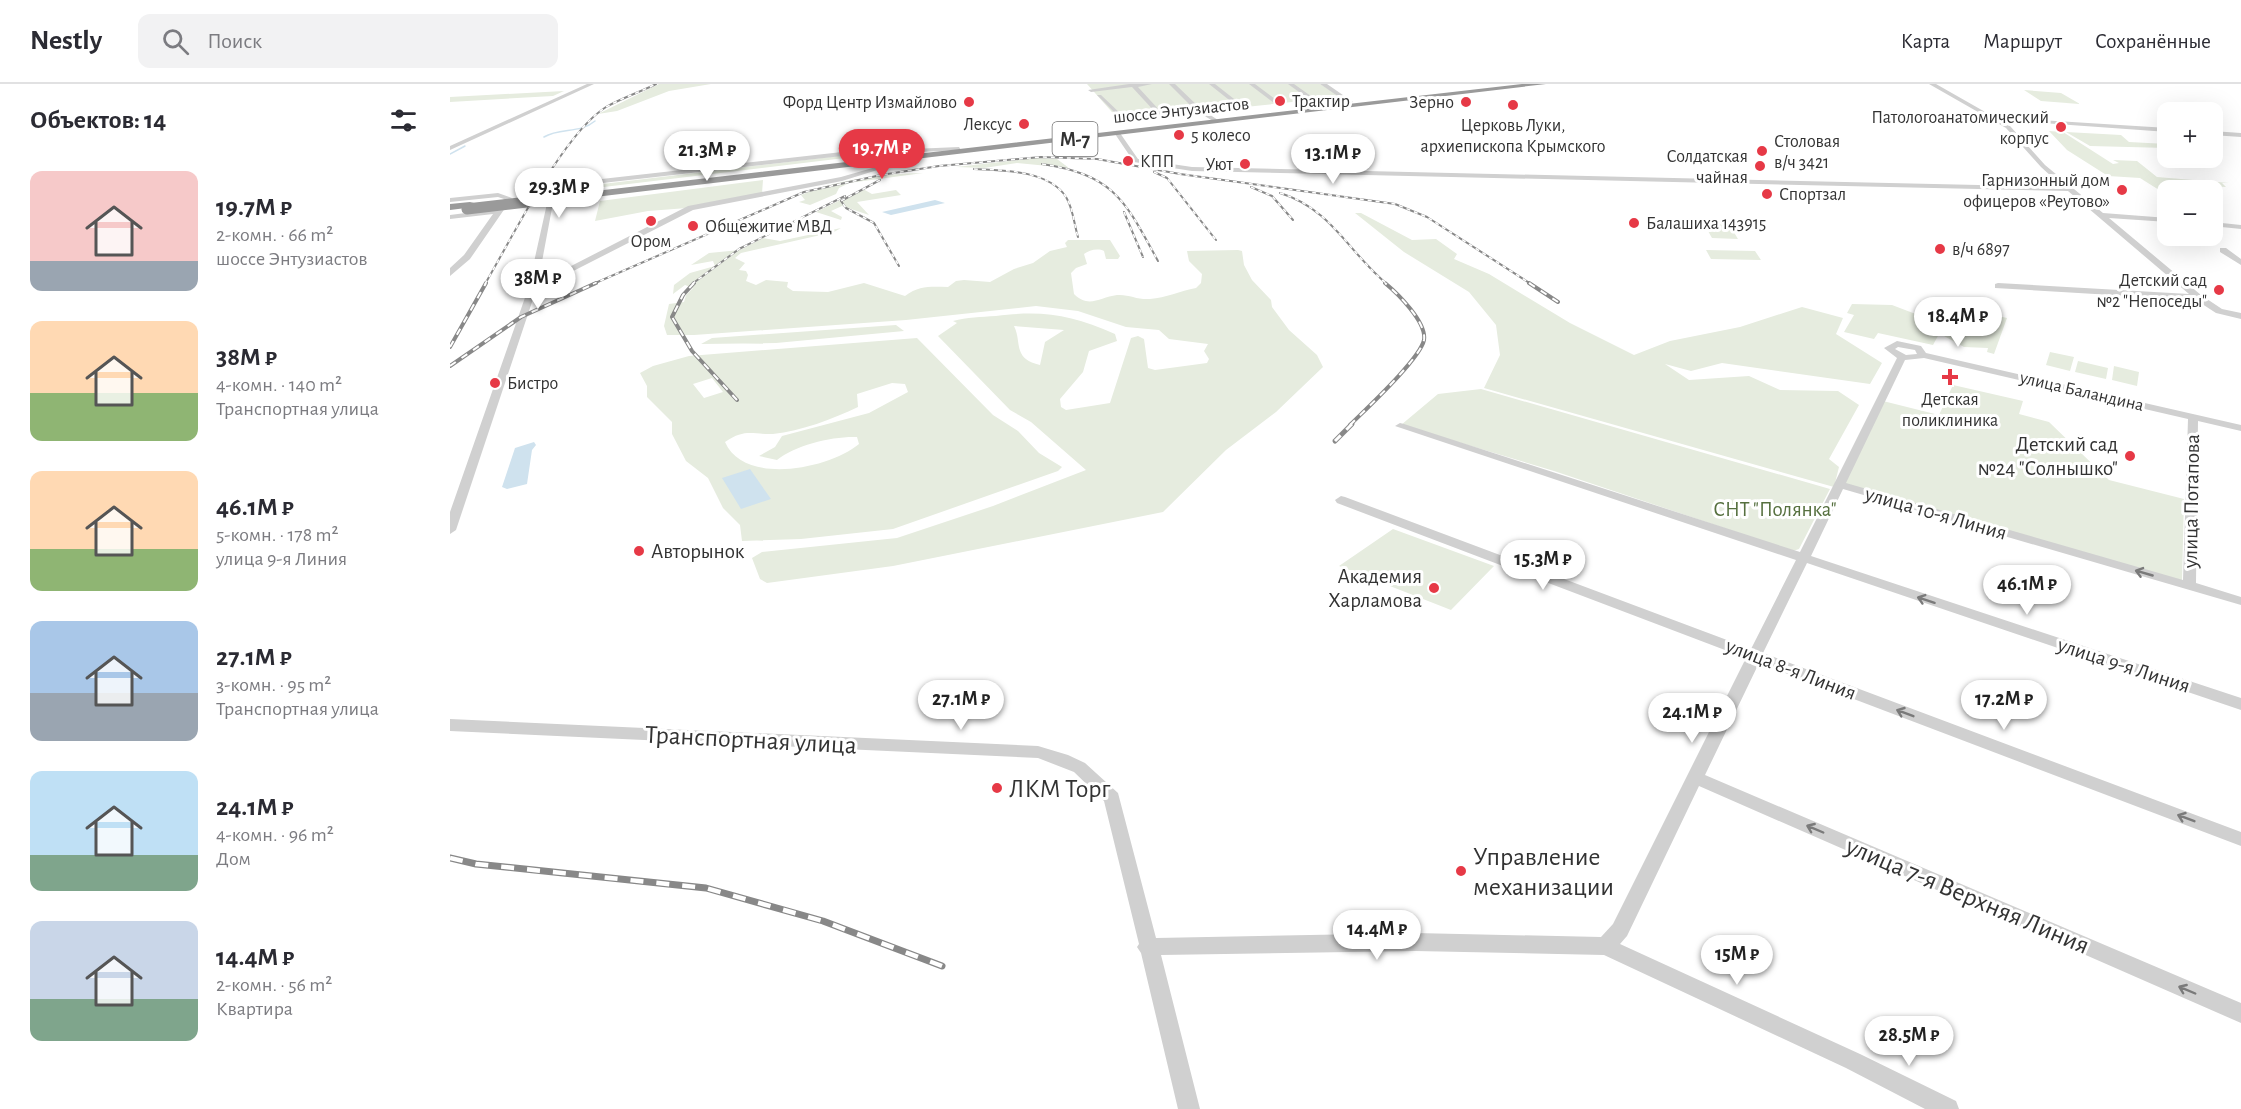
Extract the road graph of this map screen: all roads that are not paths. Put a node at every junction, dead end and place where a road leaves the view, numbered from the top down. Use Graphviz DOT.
graph roads {
  1 [pos="591,84"];
  2 [pos="1149,84"];
  3 [pos="1172,84"];
  4 [pos="1212,84"];
  5 [pos="1251,84"];
  6 [pos="1291,84"];
  7 [pos="1323,84"];
  8 [pos="1523,84"];
  9 [pos="1542,84"];
  10 [pos="1932,84"];
  11 [pos="1133,85"];
  12 [pos="1095,90"];
  13 [pos="1312,99"];
  14 [pos="1276,102"];
  15 [pos="1240,106"];
  16 [pos="1339,106"];
  17 [pos="1199,110"];
  18 [pos="1160,114"];
  19 [pos="1995,118"];
  20 [pos="1215,120"];
  21 [pos="2157,129"];
  22 [pos="1118,134"];
  23 [pos="2223,134"];
  24 [pos="2241,135"];
  25 [pos="464,142"];
  26 [pos="450,143"];
  27 [pos="450,148"];
  28 [pos="959,149"];
  29 [pos="856,154"];
  30 [pos="913,158"];
  31 [pos="829,165"];
  32 [pos="845,178"];
  33 [pos="2072,189"];
  34 [pos="450,200"];
  35 [pos="450,209"];
  36 [pos="500,211"];
  37 [pos="2103,214"];
  38 [pos="450,217"];
  39 [pos="2157,219"];
  40 [pos="2223,225"];
  41 [pos="2241,227"];
  42 [pos="2241,251"];
  43 [pos="2241,263"];
  44 [pos="568,270"];
  45 [pos="450,273"];
  46 [pos="559,274"];
  47 [pos="535,277"];
  48 [pos="1998,286"];
  49 [pos="532,289"];
  50 [pos="2198,297"];
  51 [pos="2241,316"];
  52 [pos="1923,354"];
  53 [pos="1902,357"];
  54 [pos="2193,417"];
  55 [pos="1400,426"];
  56 [pos="2241,428"];
  57 [pos="1838,484"];
  58 [pos="1341,500"];
  59 [pos="450,530"];
  60 [pos="1802,559"];
  61 [pos="2189,586"];
  62 [pos="2241,601"];
  63 [pos="1754,656"];
  64 [pos="2241,704"];
  65 [pos="450,725"];
  66 [pos="1694,777"];
  67 [pos="2241,838"];
  68 [pos="1605,946"];
  69 [pos="1147,947"];
  70 [pos="2241,1013"];
  71 [pos="1189,1109"];
  72 [pos="1948,1109"];
  1 -- 25 [label="street"];
  2 -- 11 [label="street"];
  3 -- 17 [label="street"];
  4 -- 15 [label="street"];
  5 -- 14 [label="street"];
  6 -- 13 [label="street"];
  7 -- 16 [label="street"];
  8 -- 16 [label="highway, шоссе Энтузиастов / М-7"];
  9 -- 22 [label="highway, шоссе Энтузиастов / М-7"];
  10 -- 19 [label="street"];
  11 -- 12 [label="street"];
  11 -- 18 [label="street"];
  12 -- 18 [label="street"];
  16 -- 20 [label="highway, шоссе Энтузиастов / М-7"];
  17 -- 18 [label="street"];
  17 -- 20 [label="street"];
  19 -- 21 [label="street"];
  19 -- 33 [label="street"];
  20 -- 28 [label="highway, шоссе Энтузиастов / М-7"];
  22 -- 30 [label="highway, шоссе Энтузиастов / М-7"];
  22 -- 33 [label="street"];
  23 -- 24 [label="street"];
  25 -- 26 [label="street"];
  25 -- 27 [label="street"];
  28 -- 29 [label="street"];
  28 -- 31 [label="highway, шоссе Энтузиастов / М-7"];
  29 -- 31 [label="street"];
  29 -- 47 [label="street"];
  30 -- 31 [label="highway, шоссе Энтузиастов / М-7"];
  30 -- 32 [label="street"];
  31 -- 32 [label="street"];
  31 -- 35 [label="highway, М-7, bridge"];
  32 -- 44 [label="street"];
  33 -- 37 [label="street"];
  34 -- 36 [label="street"];
  36 -- 38 [label="street"];
  36 -- 45 [label="street"];
  37 -- 39 [label="street"];
  37 -- 50 [label="street"];
  40 -- 41 [label="street"];
  42 -- 43 [label="street"];
  44 -- 46 [label="street"];
  44 -- 47 [label="street"];
  46 -- 47 [label="street"];
  46 -- 49 [label="street"];
  47 -- 49 [label="street"];
  48 -- 50 [label="street"];
  49 -- 59 [label="street"];
  50 -- 51 [label="street"];
  52 -- 53 [label="street"];
  52 -- 53 [label="street, улица Баландина"];
  52 -- 54 [label="street, улица Баландина"];
  53 -- 57 [label="street"];
  54 -- 56 [label="street, улица Баландина"];
  54 -- 61 [label="street, улица Потапова"];
  55 -- 60 [label="street, улица 9-я Линия"];
  57 -- 60 [label="street"];
  61 -- 57 [label="street, улица 10-я Линия, one-way"];
  58 -- 63 [label="street, улица 8-я Линия"];
  60 -- 63 [label="street"];
  64 -- 60 [label="street, улица 9-я Линия, one-way"];
  61 -- 62 [label="street, улица 10-я Линия"];
  63 -- 66 [label="street"];
  67 -- 63 [label="street, улица 8-я Линия, one-way"];
  65 -- 69 [label="street, Транспортная улица"];
  66 -- 68 [label="street"];
  70 -- 66 [label="street, улица 7-я Верхняя Линия, one-way"];
  68 -- 69 [label="street"];
  68 -- 72 [label="street"];
  69 -- 71 [label="street, Транспортная улица"];
}
